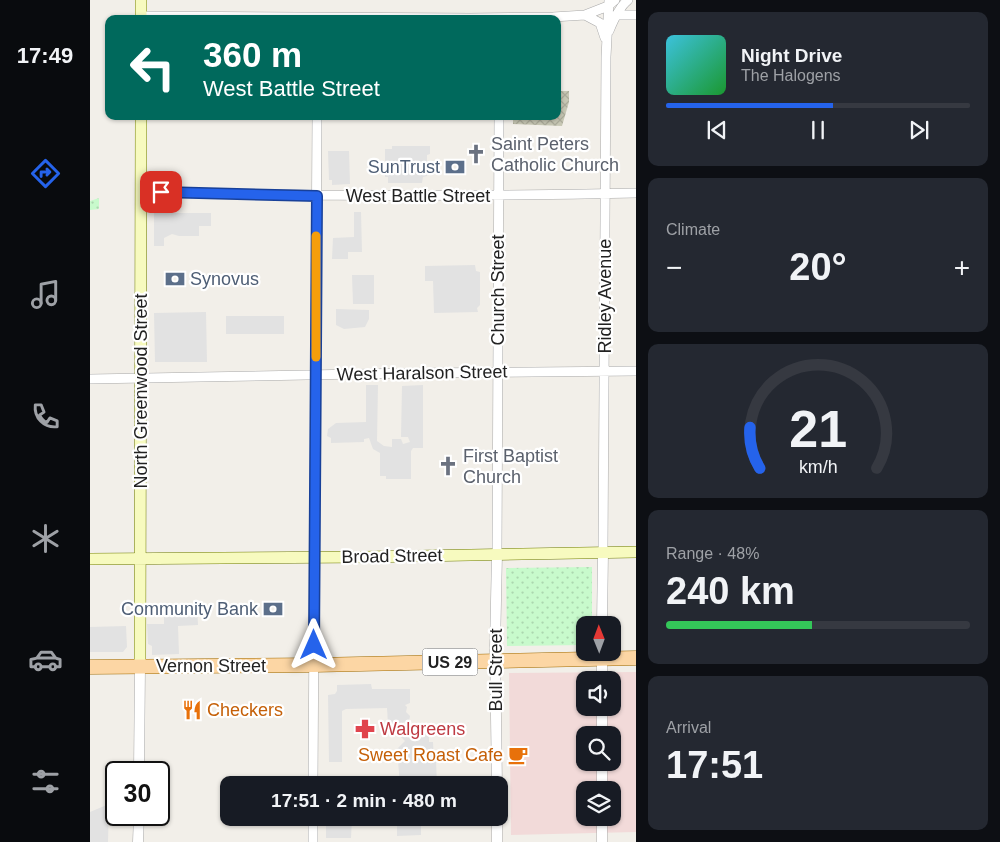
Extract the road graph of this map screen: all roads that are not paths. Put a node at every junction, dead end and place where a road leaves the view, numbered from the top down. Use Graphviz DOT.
graph roads {
  1 [pos="141,0"];
  2 [pos="628,0"];
  3 [pos="611,2"];
  4 [pos="141,15"];
  5 [pos="616,15"];
  6 [pos="636,15"];
  7 [pos="584,16"];
  8 [pos="561,17"];
  9 [pos="606,40"];
  10 [pos="141,120"];
  11 [pos="317,120"];
  12 [pos="499,120"];
  13 [pos="141,192"];
  14 [pos="636,193"];
  15 [pos="605,194"];
  16 [pos="317,196"];
  17 [pos="498,196"];
  18 [pos="604,370"];
  19 [pos="636,371"];
  20 [pos="498,372"];
  21 [pos="316,375"];
  22 [pos="90,379"];
  23 [pos="140,379"];
  24 [pos="603,552"];
  25 [pos="636,552"];
  26 [pos="497,554"];
  27 [pos="314,557"];
  28 [pos="140,558"];
  29 [pos="90,559"];
  30 [pos="602,616"];
  31 [pos="576,656"];
  32 [pos="621,657"];
  33 [pos="636,658"];
  34 [pos="496,661"];
  35 [pos="314,665"];
  36 [pos="140,666"];
  37 [pos="90,667"];
  38 [pos="139,761"];
  39 [pos="314,776"];
  40 [pos="497,776"];
  41 [pos="139,826"];
  42 [pos="314,826"];
  43 [pos="497,826"];
  44 [pos="602,826"];
  45 [pos="138,842"];
  46 [pos="313,842"];
  47 [pos="497,842"];
  48 [pos="602,842"];
  1 -- 4 [label="main road"];
  2 -- 5 [label="street, Ridley Avenue"];
  3 -- 7 [label="street"];
  3 -- 9 [label="street, Ridley Avenue"];
  5 -- 6 [label="street"];
  5 -- 9 [label="street, Ridley Avenue"];
  7 -- 8 [label="street"];
  7 -- 9 [label="street"];
  9 -- 15 [label="street, Ridley Avenue"];
  10 -- 13 [label="main road, North Greenwood Street"];
  11 -- 16 [label="street"];
  12 -- 17 [label="street, Church Street"];
  13 -- 16 [label="street, West Battle Street"];
  13 -- 23 [label="main road, North Greenwood Street"];
  14 -- 15 [label="street, West Battle Street"];
  15 -- 17 [label="street, West Battle Street"];
  15 -- 18 [label="street, Ridley Avenue"];
  16 -- 17 [label="street, West Battle Street"];
  16 -- 21 [label="street"];
  17 -- 20 [label="street, Church Street"];
  18 -- 19 [label="street, West Haralson Street"];
  18 -- 20 [label="street, West Haralson Street"];
  18 -- 24 [label="street, Ridley Avenue"];
  20 -- 21 [label="street, West Haralson Street"];
  20 -- 26 [label="street, Church Street"];
  21 -- 23 [label="street, West Haralson Street"];
  21 -- 27 [label="street"];
  22 -- 23 [label="street, West Haralson Street"];
  23 -- 28 [label="main road, North Greenwood Street"];
  24 -- 25 [label="main road, Broad Street"];
  24 -- 26 [label="main road, Broad Street"];
  24 -- 30 [label="street"];
  26 -- 27 [label="main road, Broad Street"];
  26 -- 34 [label="street, Bull Street"];
  27 -- 28 [label="main road, Broad Street"];
  27 -- 35 [label="street"];
  28 -- 29 [label="main road, Broad Street"];
  28 -- 36 [label="main road, North Greenwood Street"];
  31 -- 34 [label="main road, Vernon Street / US 29"];
  32 -- 33 [label="main road, US 29"];
  34 -- 35 [label="main road, Vernon Street / US 29"];
  34 -- 40 [label="street, Bull Street"];
  35 -- 36 [label="main road, Vernon Street / US 29"];
  35 -- 39 [label="street"];
  36 -- 37 [label="main road, Vernon Street / US 29"];
  36 -- 38 [label="street"];
  41 -- 45 [label="street"];
  42 -- 46 [label="street"];
  43 -- 47 [label="street"];
  44 -- 48 [label="street"];
}
